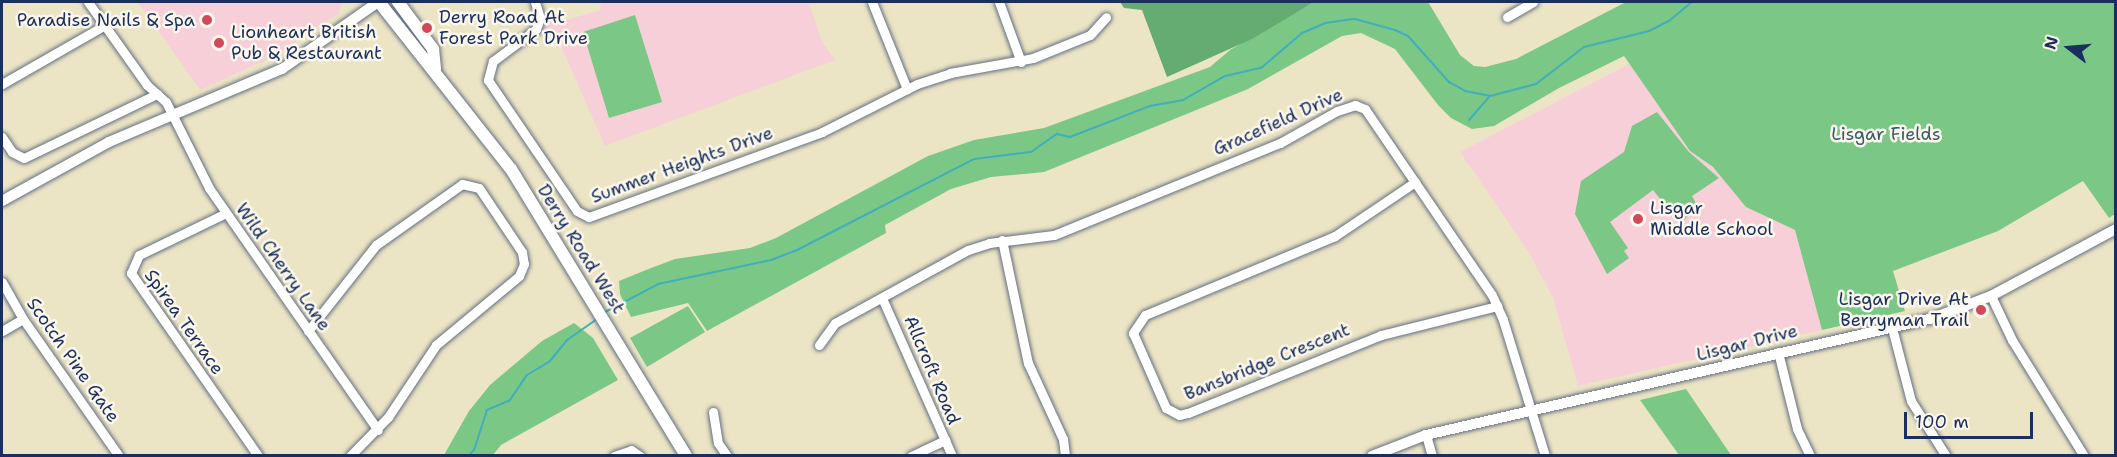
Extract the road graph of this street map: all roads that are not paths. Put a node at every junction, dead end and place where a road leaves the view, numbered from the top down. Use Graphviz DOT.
graph roads {
  1 [pos="88,2"];
  2 [pos="378,2"];
  3 [pos="398,2"];
  4 [pos="535,2"];
  5 [pos="872,2"];
  6 [pos="999,2"];
  7 [pos="1533,2"];
  8 [pos="1106,17"];
  9 [pos="1507,17"];
  10 [pos="105,26"];
  11 [pos="1021,62"];
  12 [pos="435,69"];
  13 [pos="2,84"];
  14 [pos="907,89"];
  15 [pos="157,94"];
  16 [pos="174,116"];
  17 [pos="2,137"];
  18 [pos="1415,182"];
  19 [pos="2,201"];
  20 [pos="226,213"];
  21 [pos="2115,229"];
  22 [pos="1002,240"];
  23 [pos="2,282"];
  24 [pos="1991,296"];
  25 [pos="882,298"];
  26 [pos="1497,306"];
  27 [pos="23,319"];
  28 [pos="1892,328"];
  29 [pos="2,331"];
  30 [pos="308,331"];
  31 [pos="819,345"];
  32 [pos="1778,352"];
  33 [pos="1530,411"];
  34 [pos="713,412"];
  35 [pos="378,430"];
  36 [pos="1426,435"];
  37 [pos="945,440"];
  38 [pos="120,456"];
  39 [pos="258,456"];
  40 [pos="350,456"];
  41 [pos="614,456"];
  42 [pos="640,456"];
  43 [pos="686,456"];
  44 [pos="727,456"];
  45 [pos="911,456"];
  46 [pos="952,456"];
  47 [pos="1065,456"];
  48 [pos="1372,456"];
  49 [pos="1432,456"];
  50 [pos="1545,456"];
  51 [pos="1810,456"];
  52 [pos="1946,456"];
  53 [pos="2084,456"];
  1 -- 10 [label="street, Wild Cherry Lane"];
  2 -- 12 [label="main road, Derry Road West"];
  2 -- 16 [label="street"];
  3 -- 12 [label="main road, Derry Road West"];
  4 -- 14 [label="street, Summer Heights Drive"];
  5 -- 14 [label="street"];
  6 -- 11 [label="street"];
  7 -- 9 [label="street"];
  8 -- 11 [label="street"];
  10 -- 13 [label="street"];
  10 -- 15 [label="street, Wild Cherry Lane"];
  11 -- 14 [label="street"];
  12 -- 43 [label="main road, Derry Road West"];
  15 -- 16 [label="street, Wild Cherry Lane"];
  15 -- 17 [label="street"];
  16 -- 19 [label="street"];
  16 -- 20 [label="street, Wild Cherry Lane"];
  18 -- 22 [label="street, Gracefield Drive"];
  18 -- 26 [label="street, Gracefield Drive"];
  18 -- 26 [label="street, Bansbridge Crescent"];
  20 -- 30 [label="street, Wild Cherry Lane"];
  20 -- 39 [label="street, Spirea Terrace"];
  21 -- 24 [label="street, Lisgar Drive"];
  22 -- 25 [label="street, Gracefield Drive"];
  22 -- 47 [label="street"];
  23 -- 27 [label="street, Scotch Pine Gate"];
  24 -- 28 [label="street, Lisgar Drive"];
  24 -- 53 [label="street"];
  25 -- 31 [label="street, Gracefield Drive"];
  25 -- 37 [label="street, Allcroft Road"];
  26 -- 33 [label="street, Gracefield Drive"];
  27 -- 29 [label="street"];
  27 -- 38 [label="street, Scotch Pine Gate"];
  28 -- 32 [label="street, Lisgar Drive"];
  28 -- 52 [label="street"];
  30 -- 35 [label="street, Wild Cherry Lane"];
  30 -- 35 [label="street"];
  32 -- 33 [label="street, Lisgar Drive"];
  32 -- 51 [label="street"];
  33 -- 36 [label="street, Lisgar Drive"];
  33 -- 50 [label="street, Gracefield Drive"];
  34 -- 44 [label="street"];
  35 -- 40 [label="street"];
  36 -- 48 [label="street, Lisgar Drive"];
  36 -- 49 [label="street"];
  37 -- 45 [label="street"];
  37 -- 46 [label="street, Allcroft Road"];
  41 -- 42 [label="street"];
}
